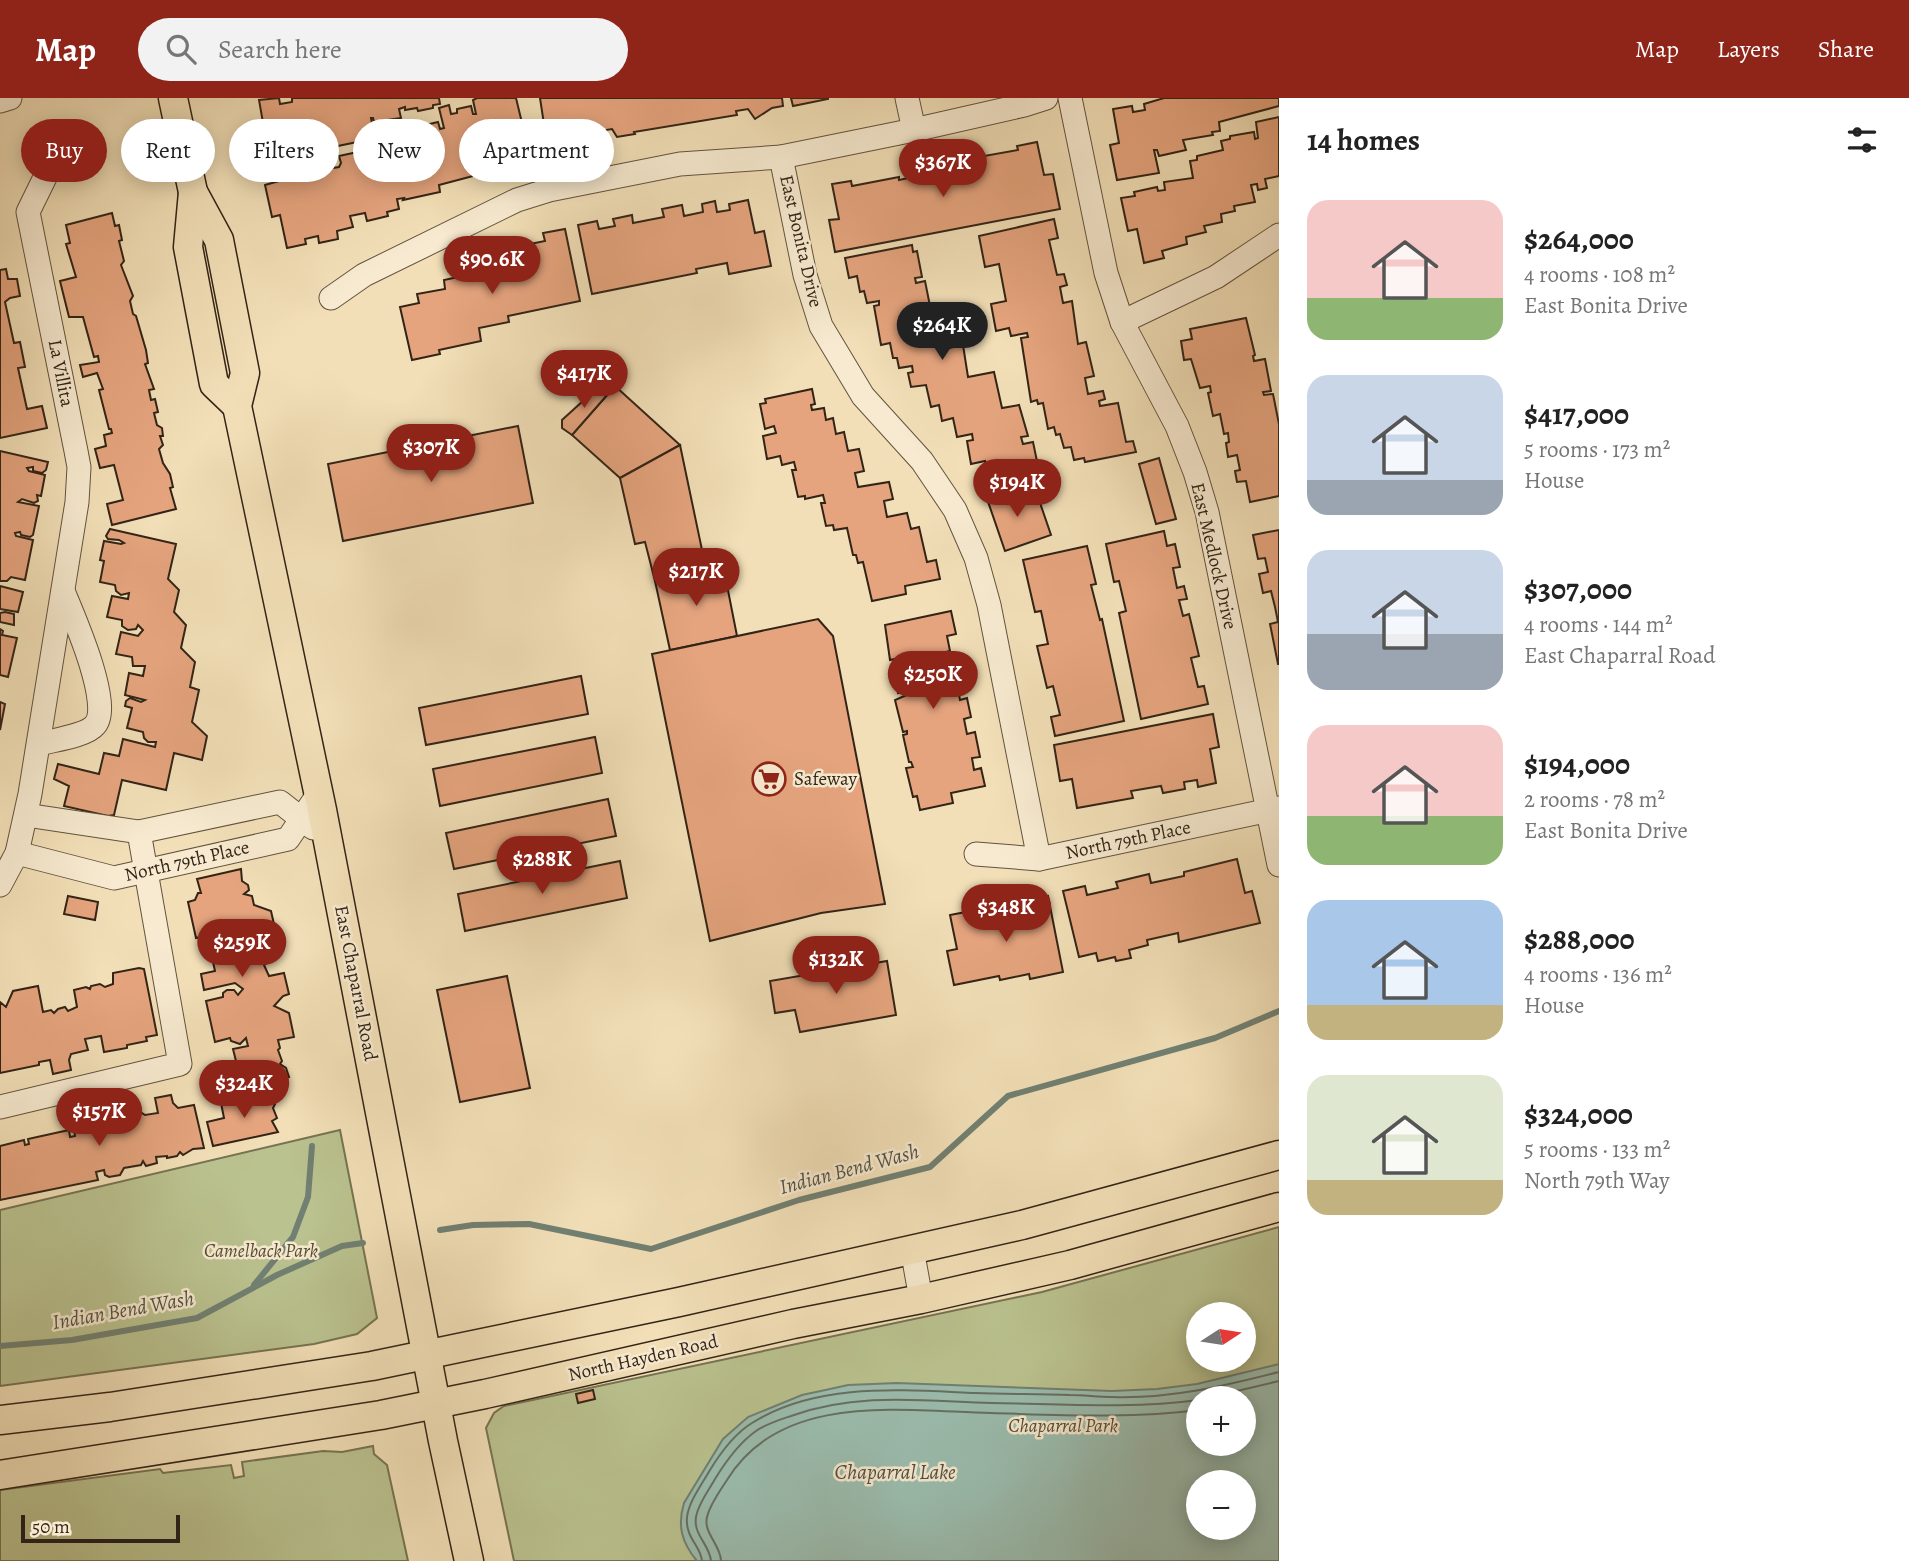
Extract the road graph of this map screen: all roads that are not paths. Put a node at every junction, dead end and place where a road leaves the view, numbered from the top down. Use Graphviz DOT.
graph roads {
  1 [pos="10,98"];
  2 [pos="173,98"];
  3 [pos="907,98"];
  4 [pos="1046,98"];
  5 [pos="1070,98"];
  6 [pos="0,101"];
  7 [pos="914,130"];
  8 [pos="782,157"];
  9 [pos="43,182"];
  10 [pos="1279,235"];
  11 [pos="331,298"];
  12 [pos="1122,322"];
  13 [pos="63,591"];
  14 [pos="38,744"];
  15 [pos="319,793"];
  16 [pos="1273,810"];
  17 [pos="26,814"];
  18 [pos="204,818"];
  19 [pos="302,818"];
  20 [pos="139,832"];
  21 [pos="329,842"];
  22 [pos="17,853"];
  23 [pos="976,854"];
  24 [pos="211,856"];
  25 [pos="1040,859"];
  26 [pos="1279,865"];
  27 [pos="145,870"];
  28 [pos="0,885"];
  29 [pos="0,1107"];
  30 [pos="1279,1155"];
  31 [pos="1279,1207"];
  32 [pos="912,1249"];
  33 [pos="921,1299"];
  34 [pos="427,1354"];
  35 [pos="437,1404"];
  36 [pos="0,1420"];
  37 [pos="0,1475"];
  38 [pos="469,1561"];
  1 -- 6 [label="street"];
  2 -- 15 [label="main road, East Chaparral Road"];
  3 -- 7 [label="street"];
  4 -- 7 [label="street"];
  5 -- 12 [label="street, East Medlock Drive"];
  7 -- 8 [label="street"];
  8 -- 11 [label="street"];
  8 -- 25 [label="street, East Bonita Drive"];
  9 -- 13 [label="street, La Villita"];
  10 -- 12 [label="street"];
  12 -- 16 [label="street, East Medlock Drive"];
  13 -- 14 [label="street, La Villita"];
  13 -- 14 [label="street, La Villita"];
  14 -- 17 [label="street, La Villita"];
  15 -- 19 [label="street, North 79th Place"];
  15 -- 21 [label="main road, East Chaparral Road"];
  16 -- 25 [label="street, North 79th Place"];
  16 -- 26 [label="street, East Medlock Drive"];
  17 -- 20 [label="street, North 79th Place"];
  17 -- 22 [label="street, La Villita"];
  18 -- 19 [label="street, North 79th Place"];
  18 -- 20 [label="street, North 79th Place"];
  18 -- 24 [label="street"];
  19 -- 21 [label="street, North 79th Place"];
  19 -- 24 [label="street, North 79th Place"];
  20 -- 27 [label="street"];
  21 -- 34 [label="main road, East Chaparral Road"];
  22 -- 27 [label="street, North 79th Place"];
  22 -- 28 [label="street"];
  23 -- 25 [label="street, North 79th Place"];
  24 -- 27 [label="street, North 79th Place"];
  27 -- 29 [label="street"];
  30 -- 32 [label="main road"];
  31 -- 33 [label="main road, North Hayden Road"];
  32 -- 33 [label="street"];
  32 -- 34 [label="main road"];
  33 -- 35 [label="main road, North Hayden Road"];
  34 -- 35 [label="main road, East Chaparral Road"];
  34 -- 36 [label="main road"];
  35 -- 37 [label="main road, North Hayden Road"];
  35 -- 38 [label="main road, East Chaparral Road"];
}
